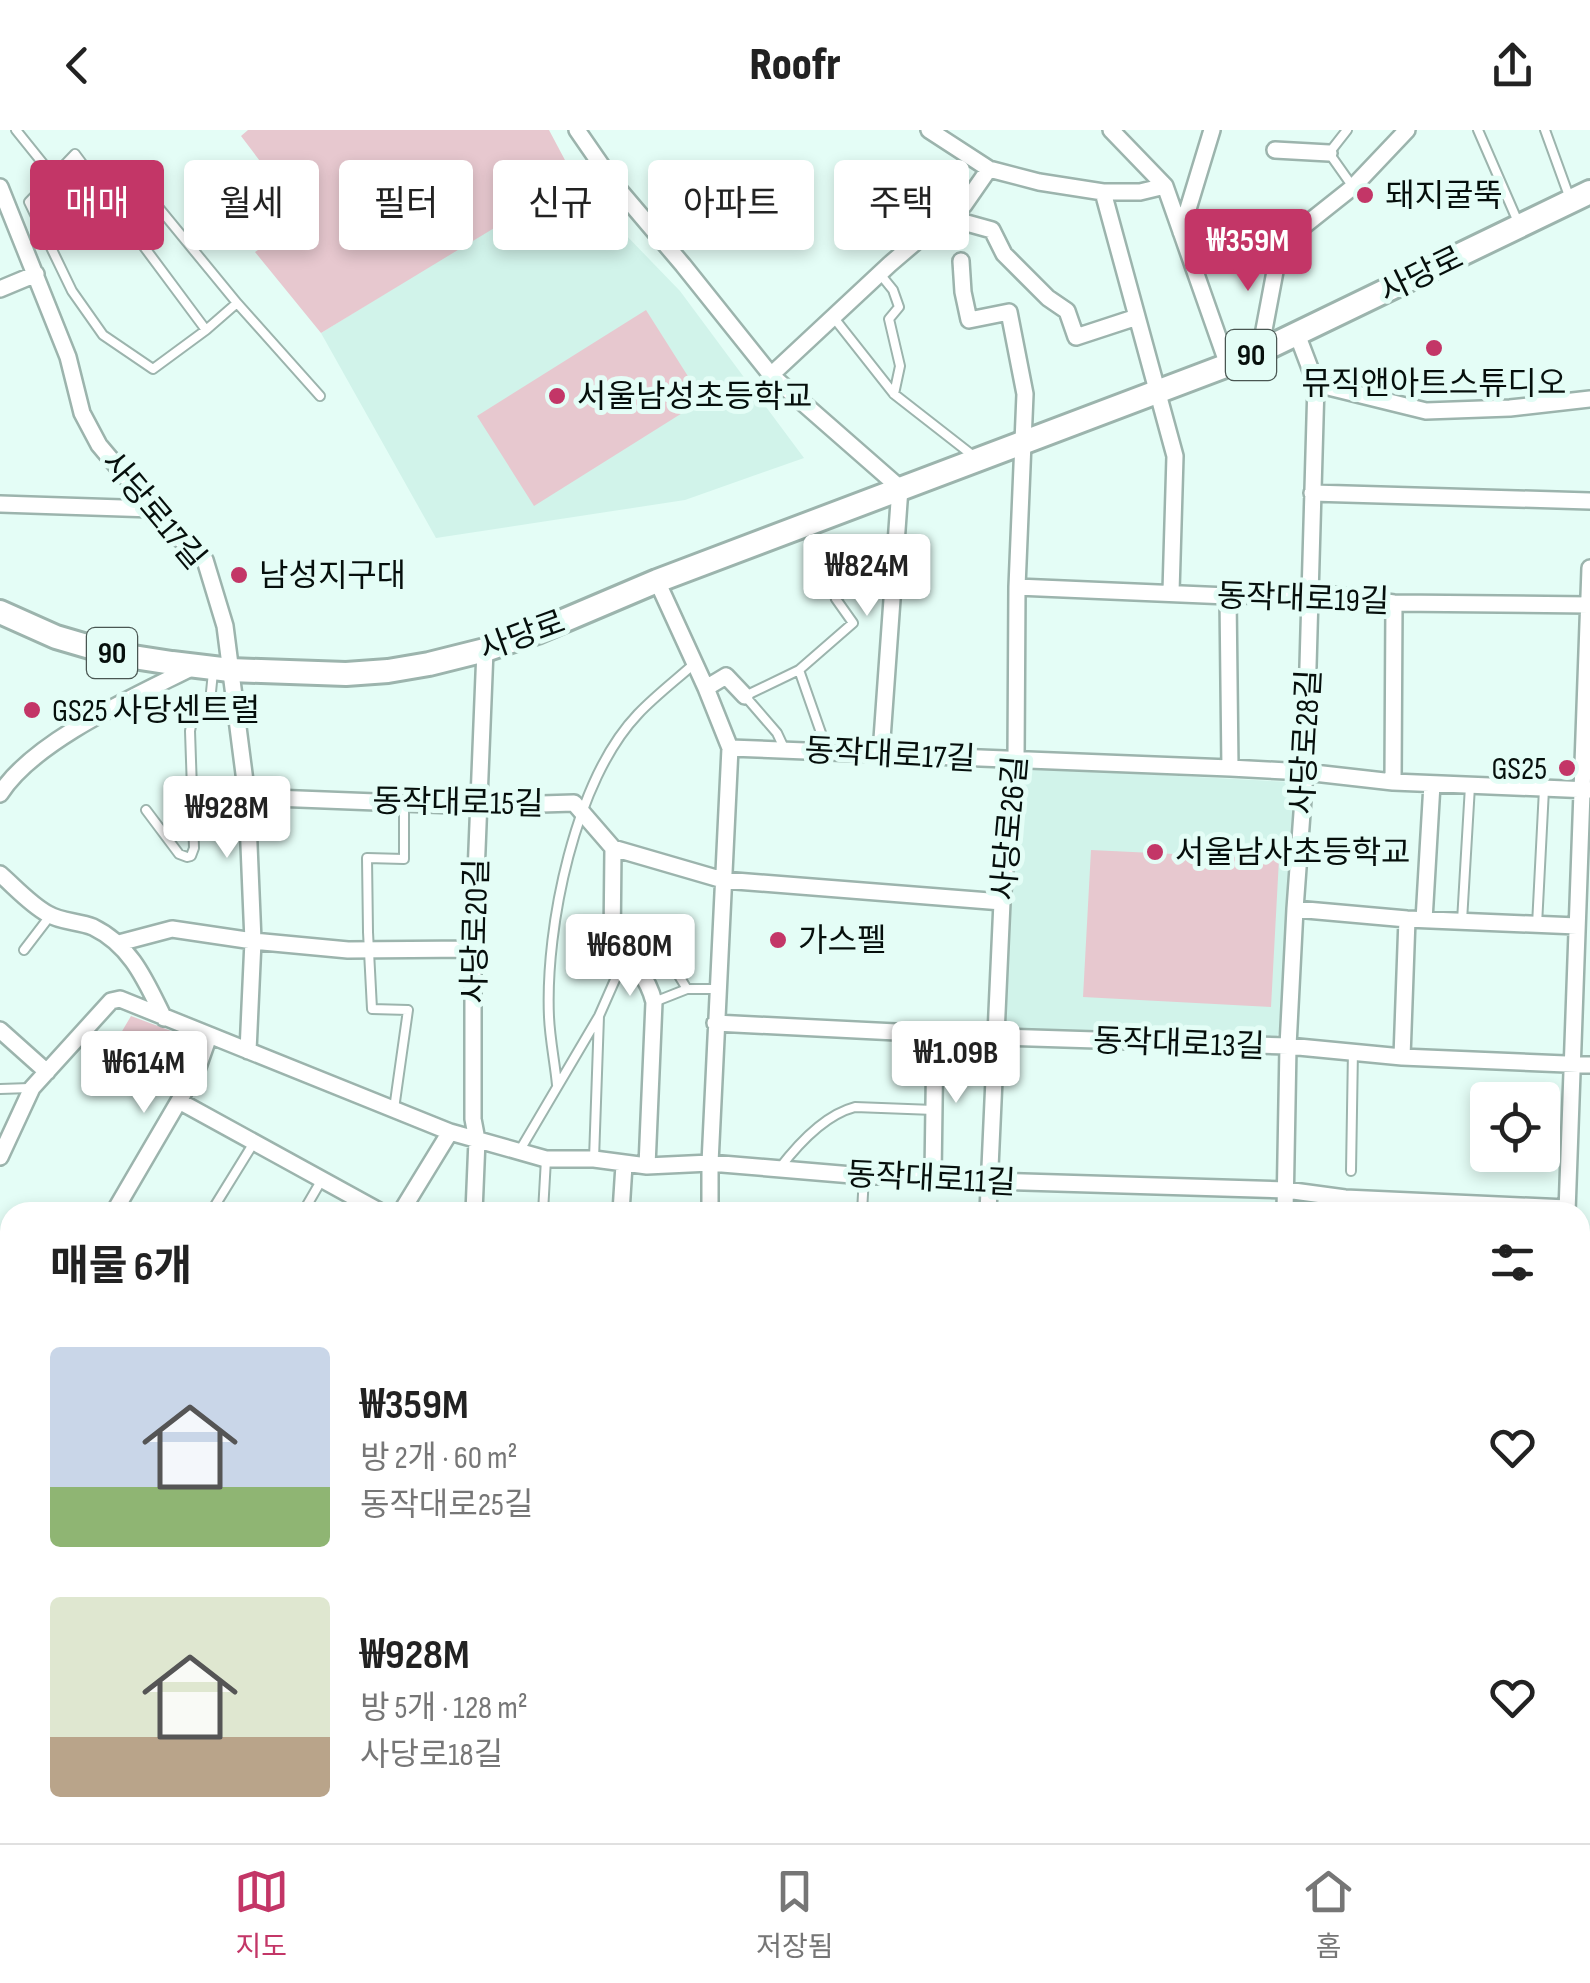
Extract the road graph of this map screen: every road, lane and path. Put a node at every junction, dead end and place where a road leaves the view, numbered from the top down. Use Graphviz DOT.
graph roads {
  1 [pos="16,130"];
  2 [pos="577,130"];
  3 [pos="929,130"];
  4 [pos="1111,130"];
  5 [pos="1212,130"];
  6 [pos="1348,130"];
  7 [pos="1407,130"];
  8 [pos="1478,130"];
  9 [pos="1545,130"];
  10 [pos="1275,150"];
  11 [pos="1329,153"];
  12 [pos="40,160"];
  13 [pos="989,169"];
  14 [pos="1165,186"];
  15 [pos="0,187"];
  16 [pos="1353,187"];
  17 [pos="1103,192"];
  18 [pos="969,197"];
  19 [pos="1580,197"];
  20 [pos="164,214"];
  21 [pos="969,224"];
  22 [pos="1520,226"];
  23 [pos="1181,232"];
  24 [pos="1280,244"];
  25 [pos="53,250"];
  26 [pos="146,250"];
  27 [pos="907,250"];
  28 [pos="961,261"];
  29 [pos="36,274"];
  30 [pos="880,274"];
  31 [pos="0,290"];
  32 [pos="237,303"];
  33 [pos="1136,316"];
  34 [pos="834,318"];
  35 [pos="206,330"];
  36 [pos="1297,334"];
  37 [pos="1260,352"];
  38 [pos="1228,365"];
  39 [pos="771,375"];
  40 [pos="1316,384"];
  41 [pos="1157,392"];
  42 [pos="894,394"];
  43 [pos="320,396"];
  44 [pos="1590,399"];
  45 [pos="1023,444"];
  46 [pos="979,460"];
  47 [pos="900,488"];
  48 [pos="1312,493"];
  49 [pos="1590,501"];
  50 [pos="0,504"];
  51 [pos="153,509"];
  52 [pos="895,538"];
  53 [pos="1590,568"];
  54 [pos="657,581"];
  55 [pos="1017,587"];
  56 [pos="1171,592"];
  57 [pos="1311,592"];
  58 [pos="1228,596"];
  59 [pos="1394,603"];
  60 [pos="1589,605"];
  61 [pos="0,612"];
  62 [pos="485,650"];
  63 [pos="695,663"];
  64 [pos="213,668"];
  65 [pos="798,670"];
  66 [pos="706,688"];
  67 [pos="745,696"];
  68 [pos="730,748"];
  69 [pos="785,749"];
  70 [pos="828,752"];
  71 [pos="881,753"];
  72 [pos="1016,759"];
  73 [pos="1230,768"];
  74 [pos="1306,772"];
  75 [pos="1393,782"];
  76 [pos="1432,784"];
  77 [pos="1470,786"];
  78 [pos="2,788"];
  79 [pos="1544,789"];
  80 [pos="1586,790"];
  81 [pos="247,797"];
  82 [pos="404,803"];
  83 [pos="478,806"];
  84 [pos="146,810"];
  85 [pos="581,810"];
  86 [pos="613,848"];
  87 [pos="0,874"];
  88 [pos="723,880"];
  89 [pos="1002,902"];
  90 [pos="1295,908"];
  91 [pos="50,916"];
  92 [pos="1415,919"];
  93 [pos="1462,921"];
  94 [pos="1538,924"];
  95 [pos="1577,926"];
  96 [pos="253,941"];
  97 [pos="119,944"];
  98 [pos="370,948"];
  99 [pos="473,949"];
  100 [pos="24,950"];
  101 [pos="625,957"];
  102 [pos="673,966"];
  103 [pos="686,988"];
  104 [pos="717,989"];
  105 [pos="654,1002"];
  106 [pos="599,1016"];
  107 [pos="164,1018"];
  108 [pos="715,1023"];
  109 [pos="0,1030"];
  110 [pos="935,1034"];
  111 [pos="209,1036"];
  112 [pos="996,1038"];
  113 [pos="1288,1046"];
  114 [pos="1353,1050"];
  115 [pos="248,1051"];
  116 [pos="1402,1056"];
  117 [pos="1572,1064"];
  118 [pos="1590,1065"];
  119 [pos="47,1072"];
  120 [pos="557,1086"];
  121 [pos="32,1088"];
  122 [pos="0,1089"];
  123 [pos="179,1101"];
  124 [pos="394,1110"];
  125 [pos="934,1110"];
  126 [pos="450,1132"];
  127 [pos="476,1140"];
  128 [pos="254,1143"];
  129 [pos="519,1152"];
  130 [pos="0,1157"];
  131 [pos="546,1159"];
  132 [pos="594,1159"];
  133 [pos="710,1163"];
  134 [pos="624,1165"];
  135 [pos="646,1166"];
  136 [pos="779,1169"];
  137 [pos="1351,1171"];
  138 [pos="864,1176"];
  139 [pos="933,1176"];
  140 [pos="322,1182"];
  141 [pos="1286,1190"];
  142 [pos="988,1197"];
  143 [pos="120,1202"];
  144 [pos="217,1202"];
  145 [pos="309,1202"];
  146 [pos="361,1202"];
  147 [pos="407,1202"];
  148 [pos="474,1202"];
  149 [pos="544,1202"];
  150 [pos="622,1202"];
  151 [pos="710,1202"];
  152 [pos="863,1202"];
  153 [pos="1285,1202"];
  154 [pos="1333,1202"];
  155 [pos="1567,1202"];
  1 -- 12 [label="lane"];
  2 -- 39 [label="street"];
  3 -- 13 [label="street"];
  4 -- 14 [label="street"];
  5 -- 23 [label="street"];
  6 -- 11 [label="lane"];
  7 -- 16 [label="street"];
  8 -- 22 [label="lane"];
  9 -- 19 [label="lane, 사당로"];
  10 -- 11 [label="street"];
  11 -- 16 [label="lane"];
  13 -- 17 [label="street"];
  13 -- 18 [label="street"];
  14 -- 17 [label="street"];
  14 -- 23 [label="street"];
  15 -- 29 [label="street, 사당로17길"];
  16 -- 24 [label="street"];
  17 -- 33 [label="street"];
  19 -- 22 [label="main road, 사당로 / 90"];
  20 -- 32 [label="lane"];
  21 -- 33 [label="street"];
  22 -- 36 [label="main road, 사당로 / 90"];
  23 -- 24 [label="street"];
  23 -- 38 [label="street"];
  24 -- 37 [label="street"];
  25 -- 35 [label="lane"];
  26 -- 35 [label="lane"];
  27 -- 30 [label="street"];
  28 -- 45 [label="street"];
  29 -- 31 [label="street"];
  29 -- 51 [label="street, 사당로17길"];
  30 -- 34 [label="street"];
  30 -- 42 [label="lane"];
  32 -- 35 [label="lane"];
  32 -- 43 [label="lane"];
  33 -- 41 [label="street"];
  34 -- 39 [label="street"];
  34 -- 42 [label="lane"];
  36 -- 37 [label="main road, 사당로 / 90"];
  36 -- 40 [label="street, 사당로28길"];
  37 -- 38 [label="main road, 사당로 / 90"];
  38 -- 41 [label="main road, 사당로 / 90"];
  39 -- 47 [label="street"];
  40 -- 44 [label="street"];
  40 -- 48 [label="street, 사당로28길"];
  41 -- 45 [label="main road, 사당로 / 90"];
  41 -- 56 [label="street"];
  42 -- 46 [label="lane"];
  45 -- 46 [label="main road, 사당로 / 90"];
  45 -- 55 [label="street, 사당로26길"];
  46 -- 47 [label="main road, 사당로 / 90"];
  47 -- 52 [label="street"];
  47 -- 54 [label="main road, 사당로 / 90"];
  48 -- 49 [label="street"];
  48 -- 57 [label="street, 사당로28길"];
  50 -- 51 [label="street"];
  51 -- 64 [label="street, 사당로17길"];
  52 -- 65 [label="lane"];
  52 -- 71 [label="street"];
  53 -- 60 [label="street"];
  54 -- 62 [label="main road, 사당로 / 90"];
  54 -- 63 [label="street"];
  55 -- 56 [label="street, 동작대로19길"];
  55 -- 72 [label="street, 사당로26길"];
  56 -- 58 [label="street, 동작대로19길"];
  57 -- 58 [label="street, 동작대로19길"];
  57 -- 59 [label="street, 동작대로19길"];
  57 -- 74 [label="street, 사당로28길"];
  58 -- 73 [label="street"];
  59 -- 60 [label="street, 동작대로19길"];
  59 -- 75 [label="street"];
  60 -- 80 [label="street"];
  61 -- 64 [label="main road, 사당로 / 90"];
  62 -- 64 [label="main road, 사당로 / 90"];
  62 -- 83 [label="street, 사당로20길"];
  63 -- 66 [label="street"];
  63 -- 85 [label="lane"];
  64 -- 78 [label="street"];
  64 -- 81 [label="street, 사당로17길"];
  64 -- 84 [label="lane"];
  65 -- 67 [label="lane"];
  65 -- 70 [label="lane"];
  66 -- 67 [label="street"];
  66 -- 68 [label="street"];
  67 -- 69 [label="lane"];
  68 -- 69 [label="street, 동작대로17길"];
  68 -- 88 [label="street"];
  69 -- 70 [label="street, 동작대로17길"];
  70 -- 71 [label="street, 동작대로17길"];
  71 -- 72 [label="street, 동작대로17길"];
  72 -- 73 [label="street, 동작대로17길"];
  72 -- 89 [label="street, 사당로26길"];
  73 -- 74 [label="street, 동작대로17길"];
  74 -- 75 [label="street, 동작대로17길"];
  74 -- 90 [label="street, 사당로28길"];
  75 -- 76 [label="street, 동작대로17길"];
  76 -- 77 [label="street, 동작대로17길"];
  76 -- 92 [label="street"];
  77 -- 79 [label="street, 동작대로17길"];
  77 -- 93 [label="lane"];
  79 -- 80 [label="street, 동작대로17길"];
  79 -- 94 [label="lane"];
  80 -- 95 [label="street"];
  81 -- 82 [label="street, 동작대로15길"];
  81 -- 96 [label="street, 사당로17길"];
  82 -- 83 [label="street, 동작대로15길"];
  82 -- 98 [label="lane"];
  83 -- 85 [label="street, 동작대로15길"];
  83 -- 99 [label="street, 사당로20길"];
  85 -- 86 [label="street, 동작대로15길"];
  85 -- 120 [label="lane"];
  86 -- 88 [label="street"];
  86 -- 101 [label="street"];
  87 -- 91 [label="street"];
  88 -- 89 [label="street"];
  88 -- 104 [label="street"];
  89 -- 112 [label="street, 사당로26길"];
  90 -- 92 [label="street"];
  90 -- 113 [label="street, 사당로28길"];
  91 -- 97 [label="street"];
  91 -- 100 [label="lane"];
  92 -- 93 [label="street"];
  92 -- 116 [label="street"];
  93 -- 94 [label="street"];
  94 -- 95 [label="street"];
  95 -- 117 [label="street"];
  96 -- 97 [label="street"];
  96 -- 98 [label="street"];
  96 -- 115 [label="street, 사당로17길"];
  97 -- 107 [label="street"];
  98 -- 99 [label="street"];
  98 -- 124 [label="lane"];
  99 -- 127 [label="street, 사당로20길"];
  101 -- 105 [label="street"];
  101 -- 106 [label="lane"];
  102 -- 103 [label="lane"];
  103 -- 104 [label="lane"];
  103 -- 105 [label="lane"];
  104 -- 108 [label="street"];
  105 -- 135 [label="street"];
  106 -- 120 [label="lane"];
  106 -- 132 [label="lane"];
  107 -- 111 [label="street, 동작대로11길"];
  107 -- 119 [label="street, 동작대로11길"];
  108 -- 110 [label="street, 동작대로13길"];
  108 -- 133 [label="street"];
  109 -- 119 [label="street"];
  110 -- 112 [label="street, 동작대로13길"];
  110 -- 125 [label="street"];
  111 -- 115 [label="street, 동작대로11길"];
  111 -- 123 [label="street"];
  112 -- 113 [label="street, 동작대로13길"];
  112 -- 142 [label="street, 사당로26길"];
  113 -- 114 [label="street, 동작대로13길"];
  113 -- 141 [label="street, 사당로28길"];
  114 -- 116 [label="street, 동작대로13길"];
  114 -- 137 [label="lane"];
  115 -- 124 [label="street, 동작대로11길"];
  116 -- 117 [label="street, 동작대로13길"];
  117 -- 118 [label="street, 동작대로13길"];
  117 -- 155 [label="street"];
  119 -- 121 [label="street"];
  120 -- 129 [label="lane"];
  121 -- 122 [label="lane"];
  121 -- 130 [label="street"];
  123 -- 128 [label="street"];
  123 -- 143 [label="street"];
  124 -- 126 [label="street, 동작대로11길"];
  125 -- 136 [label="lane"];
  125 -- 139 [label="street"];
  126 -- 127 [label="street, 동작대로11길"];
  126 -- 147 [label="street"];
  127 -- 129 [label="street, 동작대로11길"];
  127 -- 148 [label="street, 사당로20길"];
  128 -- 140 [label="street"];
  128 -- 144 [label="lane"];
  129 -- 131 [label="street, 동작대로11길"];
  131 -- 132 [label="street, 동작대로11길"];
  131 -- 149 [label="lane"];
  132 -- 134 [label="street, 동작대로11길"];
  133 -- 135 [label="street, 동작대로11길"];
  133 -- 136 [label="street, 동작대로11길"];
  133 -- 151 [label="street"];
  134 -- 135 [label="street, 동작대로11길"];
  134 -- 150 [label="street"];
  136 -- 138 [label="street, 동작대로11길"];
  138 -- 139 [label="street, 동작대로11길"];
  138 -- 152 [label="lane"];
  139 -- 142 [label="street, 동작대로11길"];
  140 -- 145 [label="lane"];
  140 -- 146 [label="street"];
  141 -- 142 [label="street, 동작대로11길"];
  141 -- 153 [label="street, 사당로28길"];
  141 -- 154 [label="street, 동작대로11길"];
}
